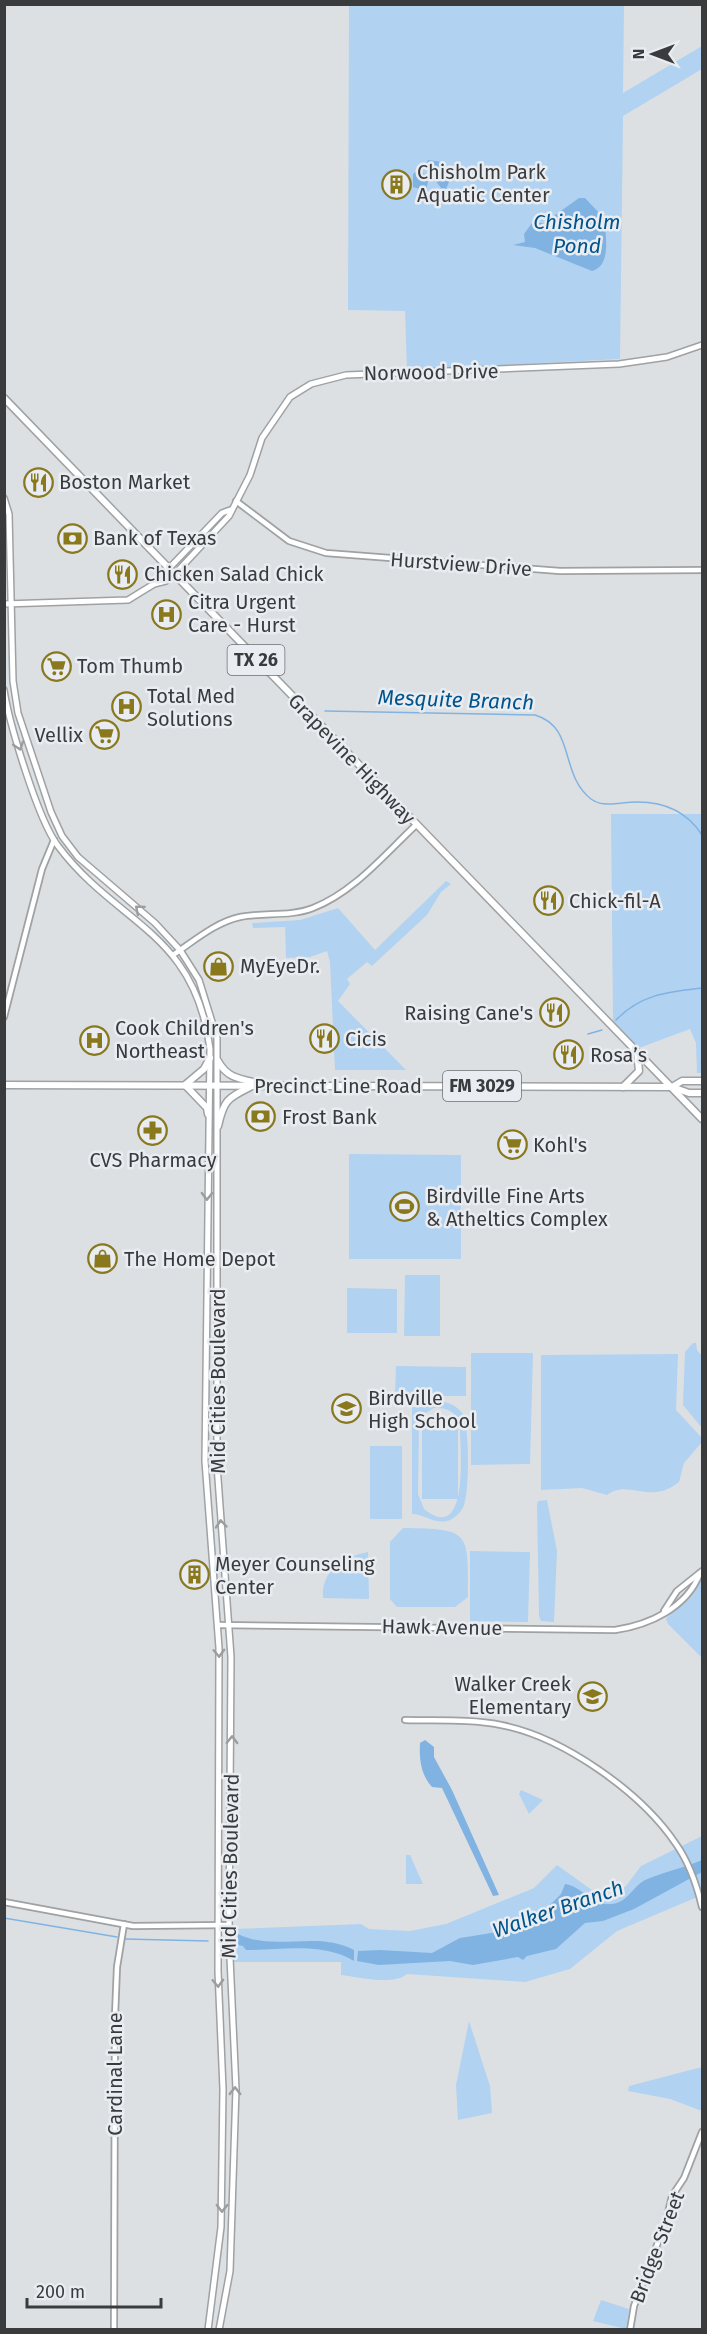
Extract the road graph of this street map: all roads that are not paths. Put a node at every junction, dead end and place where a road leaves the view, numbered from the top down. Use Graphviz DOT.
graph roads {
  1 [pos="702,345"];
  2 [pos="4,398"];
  3 [pos="4,498"];
  4 [pos="236,501"];
  5 [pos="7,538"];
  6 [pos="702,570"];
  7 [pos="172,572"];
  8 [pos="8,604"];
  9 [pos="4,690"];
  10 [pos="15,698"];
  11 [pos="6,699"];
  12 [pos="416,825"];
  13 [pos="54,840"];
  14 [pos="82,860"];
  15 [pos="180,950"];
  16 [pos="173,955"];
  17 [pos="202,1012"];
  18 [pos="4,1017"];
  19 [pos="215,1030"];
  20 [pos="637,1051"];
  21 [pos="210,1058"];
  22 [pos="218,1061"];
  23 [pos="702,1081"];
  24 [pos="4,1085"];
  25 [pos="185,1085"];
  26 [pos="210,1085"];
  27 [pos="219,1085"];
  28 [pos="254,1086"];
  29 [pos="264,1086"];
  30 [pos="623,1087"];
  31 [pos="672,1087"];
  32 [pos="702,1093"];
  33 [pos="208,1114"];
  34 [pos="702,1119"];
  35 [pos="218,1126"];
  36 [pos="218,1215"];
  37 [pos="206,1218"];
  38 [pos="218,1223"];
  39 [pos="218,1356"];
  40 [pos="205,1365"];
  41 [pos="218,1477"];
  42 [pos="206,1478"];
  43 [pos="701,1572"];
  44 [pos="663,1614"];
  45 [pos="229,1624"];
  46 [pos="218,1625"];
  47 [pos="405,1720"];
  48 [pos="4,1902"];
  49 [pos="702,1907"];
  50 [pos="124,1924"];
  51 [pos="229,1924"];
  52 [pos="218,1925"];
  53 [pos="702,2132"];
  54 [pos="114,2330"];
  55 [pos="208,2330"];
  56 [pos="219,2330"];
  57 [pos="630,2330"];
  1 -- 4 [label="main road, Norwood Drive"];
  2 -- 7 [label="main road, Grapevine Highway / TX 26"];
  3 -- 5 [label="main road, Mid Cities Boulevard"];
  4 -- 6 [label="street, Hurstview Drive"];
  4 -- 7 [label="main road, Norwood Drive"];
  5 -- 8 [label="main road, Mid Cities Boulevard"];
  7 -- 8 [label="main road"];
  7 -- 12 [label="main road, Grapevine Highway / TX 26"];
  8 -- 10 [label="main road, Mid Cities Boulevard"];
  9 -- 11 [label="main road, Mid Cities Boulevard"];
  10 -- 11 [label="main road"];
  10 -- 14 [label="main road, Mid Cities Boulevard"];
  11 -- 13 [label="main road, Mid Cities Boulevard, one-way"];
  12 -- 15 [label="street"];
  12 -- 20 [label="main road, Grapevine Highway / TX 26"];
  13 -- 14 [label="main road"];
  13 -- 16 [label="main road, Mid Cities Boulevard"];
  13 -- 18 [label="street"];
  15 -- 14 [label="main road, Mid Cities Boulevard, one-way"];
  15 -- 16 [label="street"];
  15 -- 19 [label="main road, Mid Cities Boulevard"];
  16 -- 17 [label="main road, Mid Cities Boulevard"];
  17 -- 19 [label="main road"];
  17 -- 21 [label="main road, Mid Cities Boulevard"];
  19 -- 22 [label="main road, Mid Cities Boulevard"];
  20 -- 30 [label="main road"];
  20 -- 31 [label="main road, Grapevine Highway / TX 26"];
  21 -- 25 [label="main road"];
  21 -- 26 [label="main road, Mid Cities Boulevard"];
  22 -- 27 [label="main road, Mid Cities Boulevard"];
  22 -- 29 [label="main road"];
  23 -- 31 [label="main road, Precinct Line Road / FM 3029"];
  24 -- 25 [label="main road, Precinct Line Road / FM 3029"];
  25 -- 26 [label="main road, Precinct Line Road / FM 3029"];
  25 -- 33 [label="main road"];
  26 -- 27 [label="main road, Precinct Line Road / FM 3029"];
  26 -- 33 [label="main road, Mid Cities Boulevard"];
  27 -- 28 [label="main road, Precinct Line Road / FM 3029"];
  27 -- 35 [label="main road, Mid Cities Boulevard"];
  28 -- 29 [label="main road, Precinct Line Road / FM 3029"];
  28 -- 35 [label="main road"];
  29 -- 30 [label="main road, Precinct Line Road / FM 3029"];
  30 -- 31 [label="main road, Precinct Line Road / FM 3029"];
  31 -- 32 [label="main road, Precinct Line Road / FM 3029"];
  31 -- 34 [label="main road, Grapevine Highway / TX 26"];
  33 -- 37 [label="main road, Mid Cities Boulevard, one-way"];
  35 -- 36 [label="main road, Mid Cities Boulevard"];
  36 -- 37 [label="main road"];
  36 -- 38 [label="main road, Mid Cities Boulevard"];
  37 -- 38 [label="main road"];
  37 -- 40 [label="main road, Mid Cities Boulevard"];
  38 -- 39 [label="main road, Mid Cities Boulevard"];
  39 -- 40 [label="main road"];
  39 -- 41 [label="main road, Mid Cities Boulevard"];
  40 -- 42 [label="main road, Mid Cities Boulevard"];
  41 -- 42 [label="main road"];
  45 -- 41 [label="main road, Mid Cities Boulevard, one-way"];
  42 -- 46 [label="main road, Mid Cities Boulevard"];
  43 -- 44 [label="street, Hawk Avenue"];
  43 -- 44 [label="street, Hawk Avenue"];
  44 -- 45 [label="street, Hawk Avenue"];
  45 -- 46 [label="street, Hawk Avenue"];
  51 -- 45 [label="main road, Mid Cities Boulevard, one-way"];
  46 -- 52 [label="main road, Mid Cities Boulevard, one-way"];
  47 -- 49 [label="street"];
  48 -- 50 [label="street"];
  50 -- 52 [label="street"];
  50 -- 54 [label="street, Cardinal Lane"];
  51 -- 52 [label="street"];
  56 -- 51 [label="main road, Mid Cities Boulevard, one-way"];
  52 -- 55 [label="main road, Mid Cities Boulevard, one-way"];
  53 -- 57 [label="street, Bridge Street"];
}
